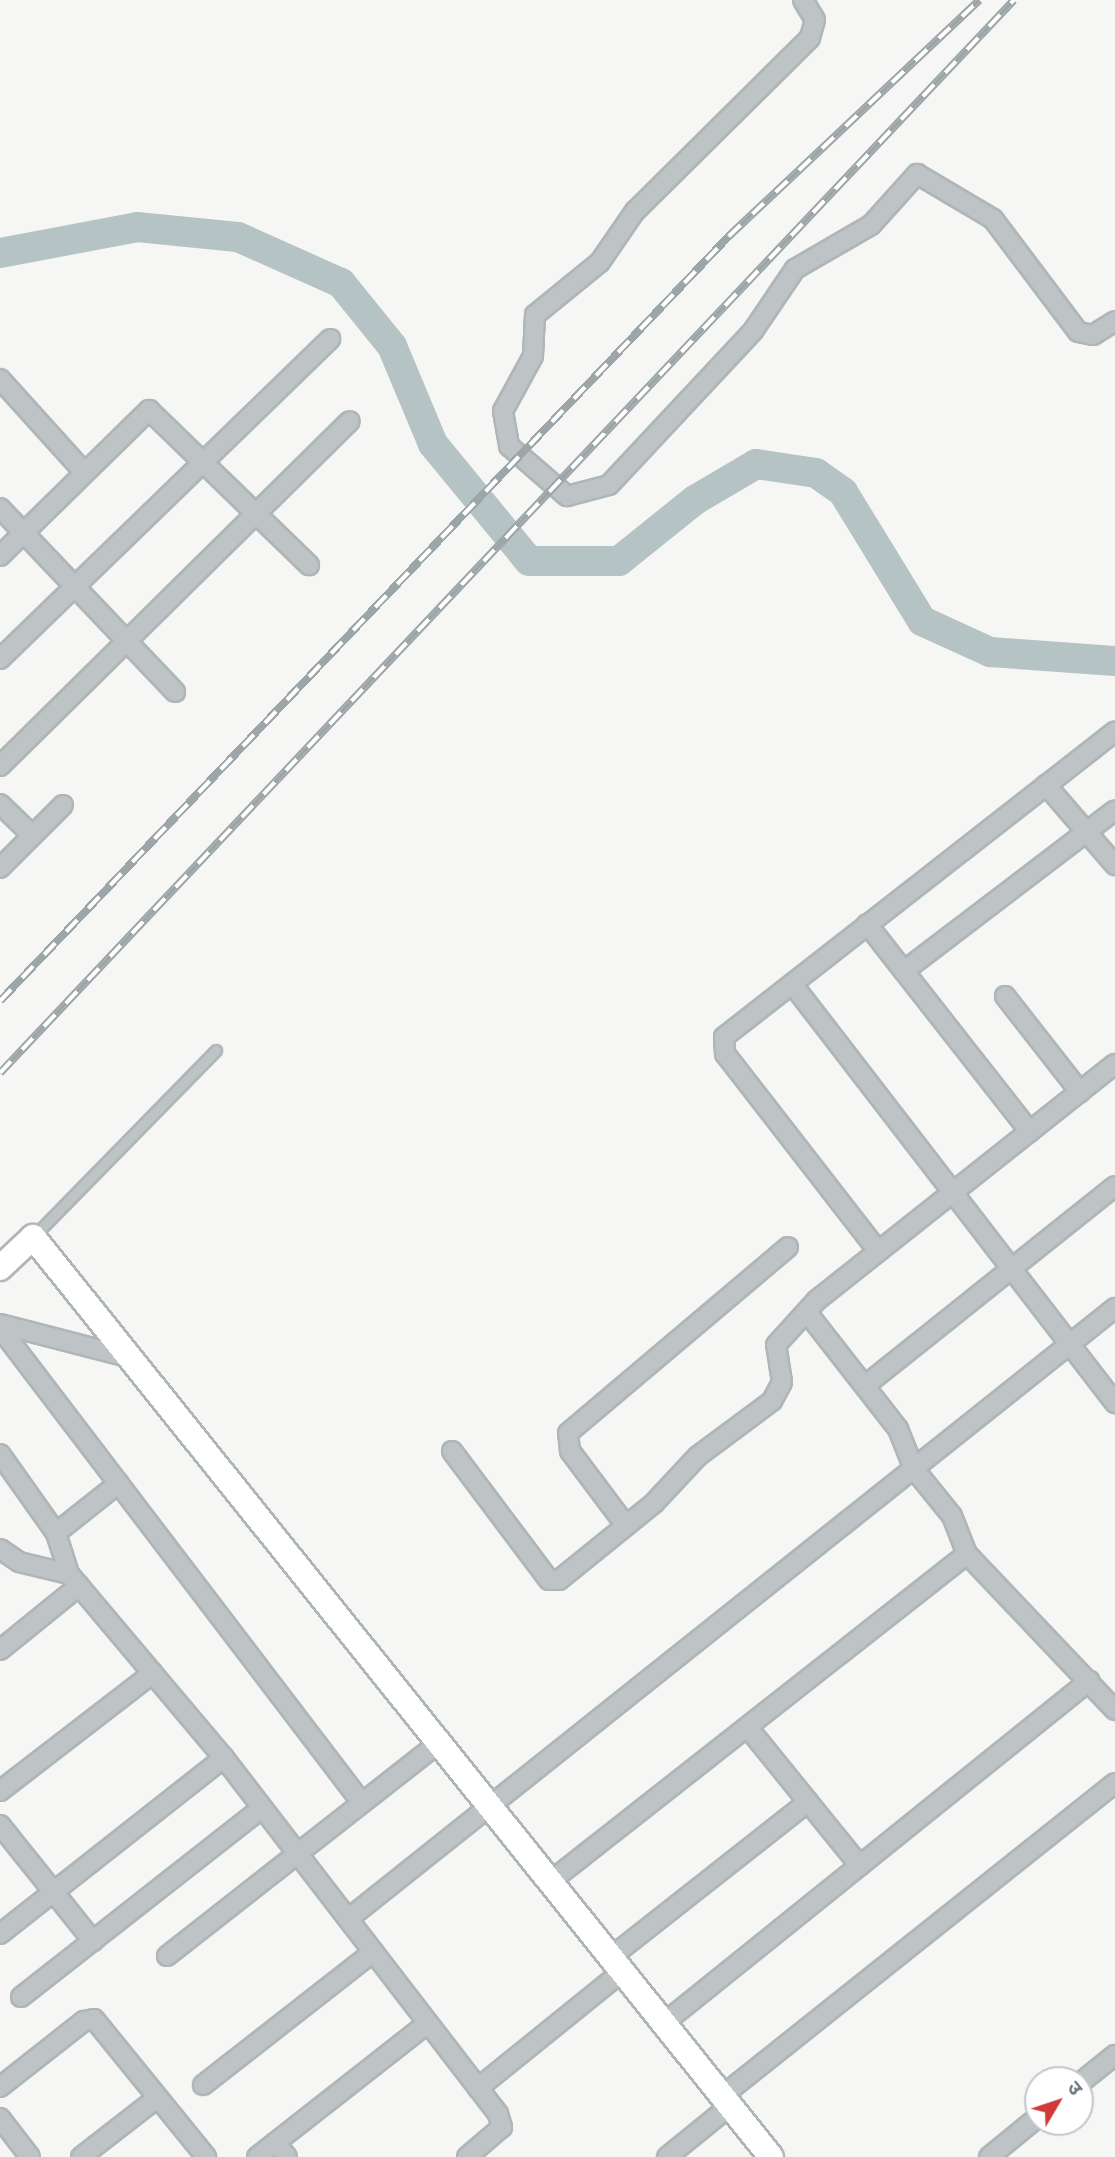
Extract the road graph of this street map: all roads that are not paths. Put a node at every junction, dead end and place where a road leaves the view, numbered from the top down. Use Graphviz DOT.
graph roads {
  1 [pos="803,0"];
  2 [pos="1115,321"];
  3 [pos="330,338"];
  4 [pos="0,379"];
  5 [pos="350,421"];
  6 [pos="205,461"];
  7 [pos="84,472"];
  8 [pos="0,508"];
  9 [pos="259,516"];
  10 [pos="24,533"];
  11 [pos="0,556"];
  12 [pos="309,565"];
  13 [pos="74,586"];
  14 [pos="128,642"];
  15 [pos="0,659"];
  16 [pos="175,692"];
  17 [pos="1115,732"];
  18 [pos="0,766"];
  19 [pos="1046,785"];
  20 [pos="0,804"];
  21 [pos="63,805"];
  22 [pos="1115,810"];
  23 [pos="1088,831"];
  24 [pos="32,835"];
  25 [pos="1115,865"];
  26 [pos="0,868"];
  27 [pos="867,924"];
  28 [pos="904,971"];
  29 [pos="793,985"];
  30 [pos="1005,996"];
  31 [pos="215,1050"];
  32 [pos="1115,1064"];
  33 [pos="1080,1091"];
  34 [pos="1030,1132"];
  35 [pos="1115,1186"];
  36 [pos="951,1193"];
  37 [pos="33,1237"];
  38 [pos="788,1247"];
  39 [pos="878,1251"];
  40 [pos="0,1268"];
  41 [pos="1010,1270"];
  42 [pos="1115,1308"];
  43 [pos="809,1315"];
  44 [pos="0,1326"];
  45 [pos="1069,1345"];
  46 [pos="131,1358"];
  47 [pos="867,1384"];
  48 [pos="1115,1403"];
  49 [pos="452,1451"];
  50 [pos="0,1454"];
  51 [pos="914,1469"];
  52 [pos="119,1483"];
  53 [pos="624,1523"];
  54 [pos="56,1532"];
  55 [pos="0,1549"];
  56 [pos="967,1554"];
  57 [pos="74,1580"];
  58 [pos="0,1650"];
  59 [pos="153,1674"];
  60 [pos="1089,1681"];
  61 [pos="1115,1710"];
  62 [pos="749,1729"];
  63 [pos="440,1742"];
  64 [pos="224,1758"];
  65 [pos="1115,1783"];
  66 [pos="0,1791"];
  67 [pos="808,1802"];
  68 [pos="362,1803"];
  69 [pos="489,1804"];
  70 [pos="262,1808"];
  71 [pos="0,1825"];
  72 [pos="298,1854"];
  73 [pos="860,1866"];
  74 [pos="551,1881"];
  75 [pos="53,1891"];
  76 [pos="348,1919"];
  77 [pos="0,1934"];
  78 [pos="93,1941"];
  79 [pos="373,1952"];
  80 [pos="167,1956"];
  81 [pos="617,1964"];
  82 [pos="21,1997"];
  83 [pos="428,2023"];
  84 [pos="664,2023"];
  85 [pos="1115,2055"];
  86 [pos="1094,2072"];
  87 [pos="203,2085"];
  88 [pos="0,2087"];
  89 [pos="478,2088"];
  90 [pos="157,2098"];
  91 [pos="726,2101"];
  92 [pos="0,2118"];
  93 [pos="1024,2131"];
  94 [pos="275,2143"];
  95 [pos="1002,2153"];
  96 [pos="30,2157"];
  97 [pos="81,2157"];
  98 [pos="206,2157"];
  99 [pos="257,2157"];
  100 [pos="287,2157"];
  101 [pos="467,2157"];
  102 [pos="667,2157"];
  103 [pos="771,2157"];
  1 -- 2 [label="street"];
  3 -- 6 [label="street"];
  4 -- 7 [label="street"];
  5 -- 9 [label="street"];
  6 -- 7 [label="street"];
  6 -- 9 [label="street"];
  6 -- 13 [label="street"];
  7 -- 10 [label="street"];
  8 -- 10 [label="street"];
  9 -- 12 [label="street"];
  9 -- 14 [label="street"];
  10 -- 11 [label="street"];
  10 -- 13 [label="street"];
  13 -- 14 [label="street"];
  13 -- 15 [label="street"];
  14 -- 16 [label="street"];
  14 -- 18 [label="street"];
  17 -- 19 [label="street"];
  19 -- 23 [label="street"];
  19 -- 27 [label="street"];
  20 -- 24 [label="street"];
  21 -- 24 [label="street"];
  22 -- 23 [label="street"];
  23 -- 25 [label="street"];
  23 -- 28 [label="street"];
  24 -- 26 [label="street"];
  27 -- 28 [label="street"];
  27 -- 29 [label="street"];
  28 -- 34 [label="street"];
  29 -- 36 [label="street"];
  29 -- 39 [label="street"];
  30 -- 33 [label="street"];
  31 -- 37 [label="lane"];
  32 -- 33 [label="street"];
  33 -- 34 [label="street"];
  34 -- 36 [label="street"];
  35 -- 41 [label="street"];
  36 -- 39 [label="street"];
  36 -- 41 [label="street"];
  37 -- 40 [label="street"];
  37 -- 46 [label="street"];
  38 -- 53 [label="street"];
  39 -- 43 [label="street"];
  41 -- 45 [label="street"];
  41 -- 47 [label="street"];
  42 -- 45 [label="street"];
  43 -- 47 [label="street"];
  43 -- 53 [label="street"];
  44 -- 46 [label="street"];
  44 -- 52 [label="street"];
  45 -- 48 [label="street"];
  45 -- 51 [label="street"];
  46 -- 63 [label="street"];
  47 -- 51 [label="street"];
  49 -- 53 [label="street"];
  50 -- 54 [label="street"];
  51 -- 56 [label="street"];
  51 -- 69 [label="street"];
  52 -- 54 [label="street"];
  52 -- 68 [label="street"];
  54 -- 57 [label="street"];
  55 -- 57 [label="street"];
  56 -- 60 [label="street"];
  56 -- 62 [label="street"];
  57 -- 58 [label="street"];
  57 -- 59 [label="street"];
  59 -- 64 [label="street"];
  59 -- 66 [label="street"];
  60 -- 61 [label="street"];
  60 -- 73 [label="street"];
  62 -- 67 [label="street"];
  62 -- 74 [label="street"];
  63 -- 68 [label="street"];
  63 -- 69 [label="street"];
  64 -- 70 [label="street"];
  64 -- 75 [label="street"];
  65 -- 91 [label="street"];
  67 -- 73 [label="street"];
  67 -- 81 [label="street"];
  68 -- 72 [label="street"];
  69 -- 74 [label="street"];
  69 -- 76 [label="street"];
  70 -- 72 [label="street"];
  70 -- 78 [label="street"];
  71 -- 75 [label="street"];
  72 -- 76 [label="street"];
  72 -- 80 [label="street"];
  73 -- 84 [label="street"];
  74 -- 81 [label="street"];
  75 -- 77 [label="street"];
  75 -- 78 [label="street"];
  76 -- 79 [label="street"];
  78 -- 82 [label="street"];
  79 -- 83 [label="street"];
  79 -- 87 [label="street"];
  81 -- 84 [label="street"];
  81 -- 89 [label="street"];
  83 -- 89 [label="street"];
  83 -- 94 [label="street"];
  84 -- 91 [label="street"];
  85 -- 86 [label="street"];
  88 -- 90 [label="street"];
  89 -- 101 [label="street"];
  90 -- 97 [label="street"];
  90 -- 98 [label="street"];
  91 -- 102 [label="street"];
  91 -- 103 [label="street"];
  92 -- 96 [label="street"];
  93 -- 95 [label="street"];
  94 -- 99 [label="street"];
  94 -- 100 [label="street"];
}
